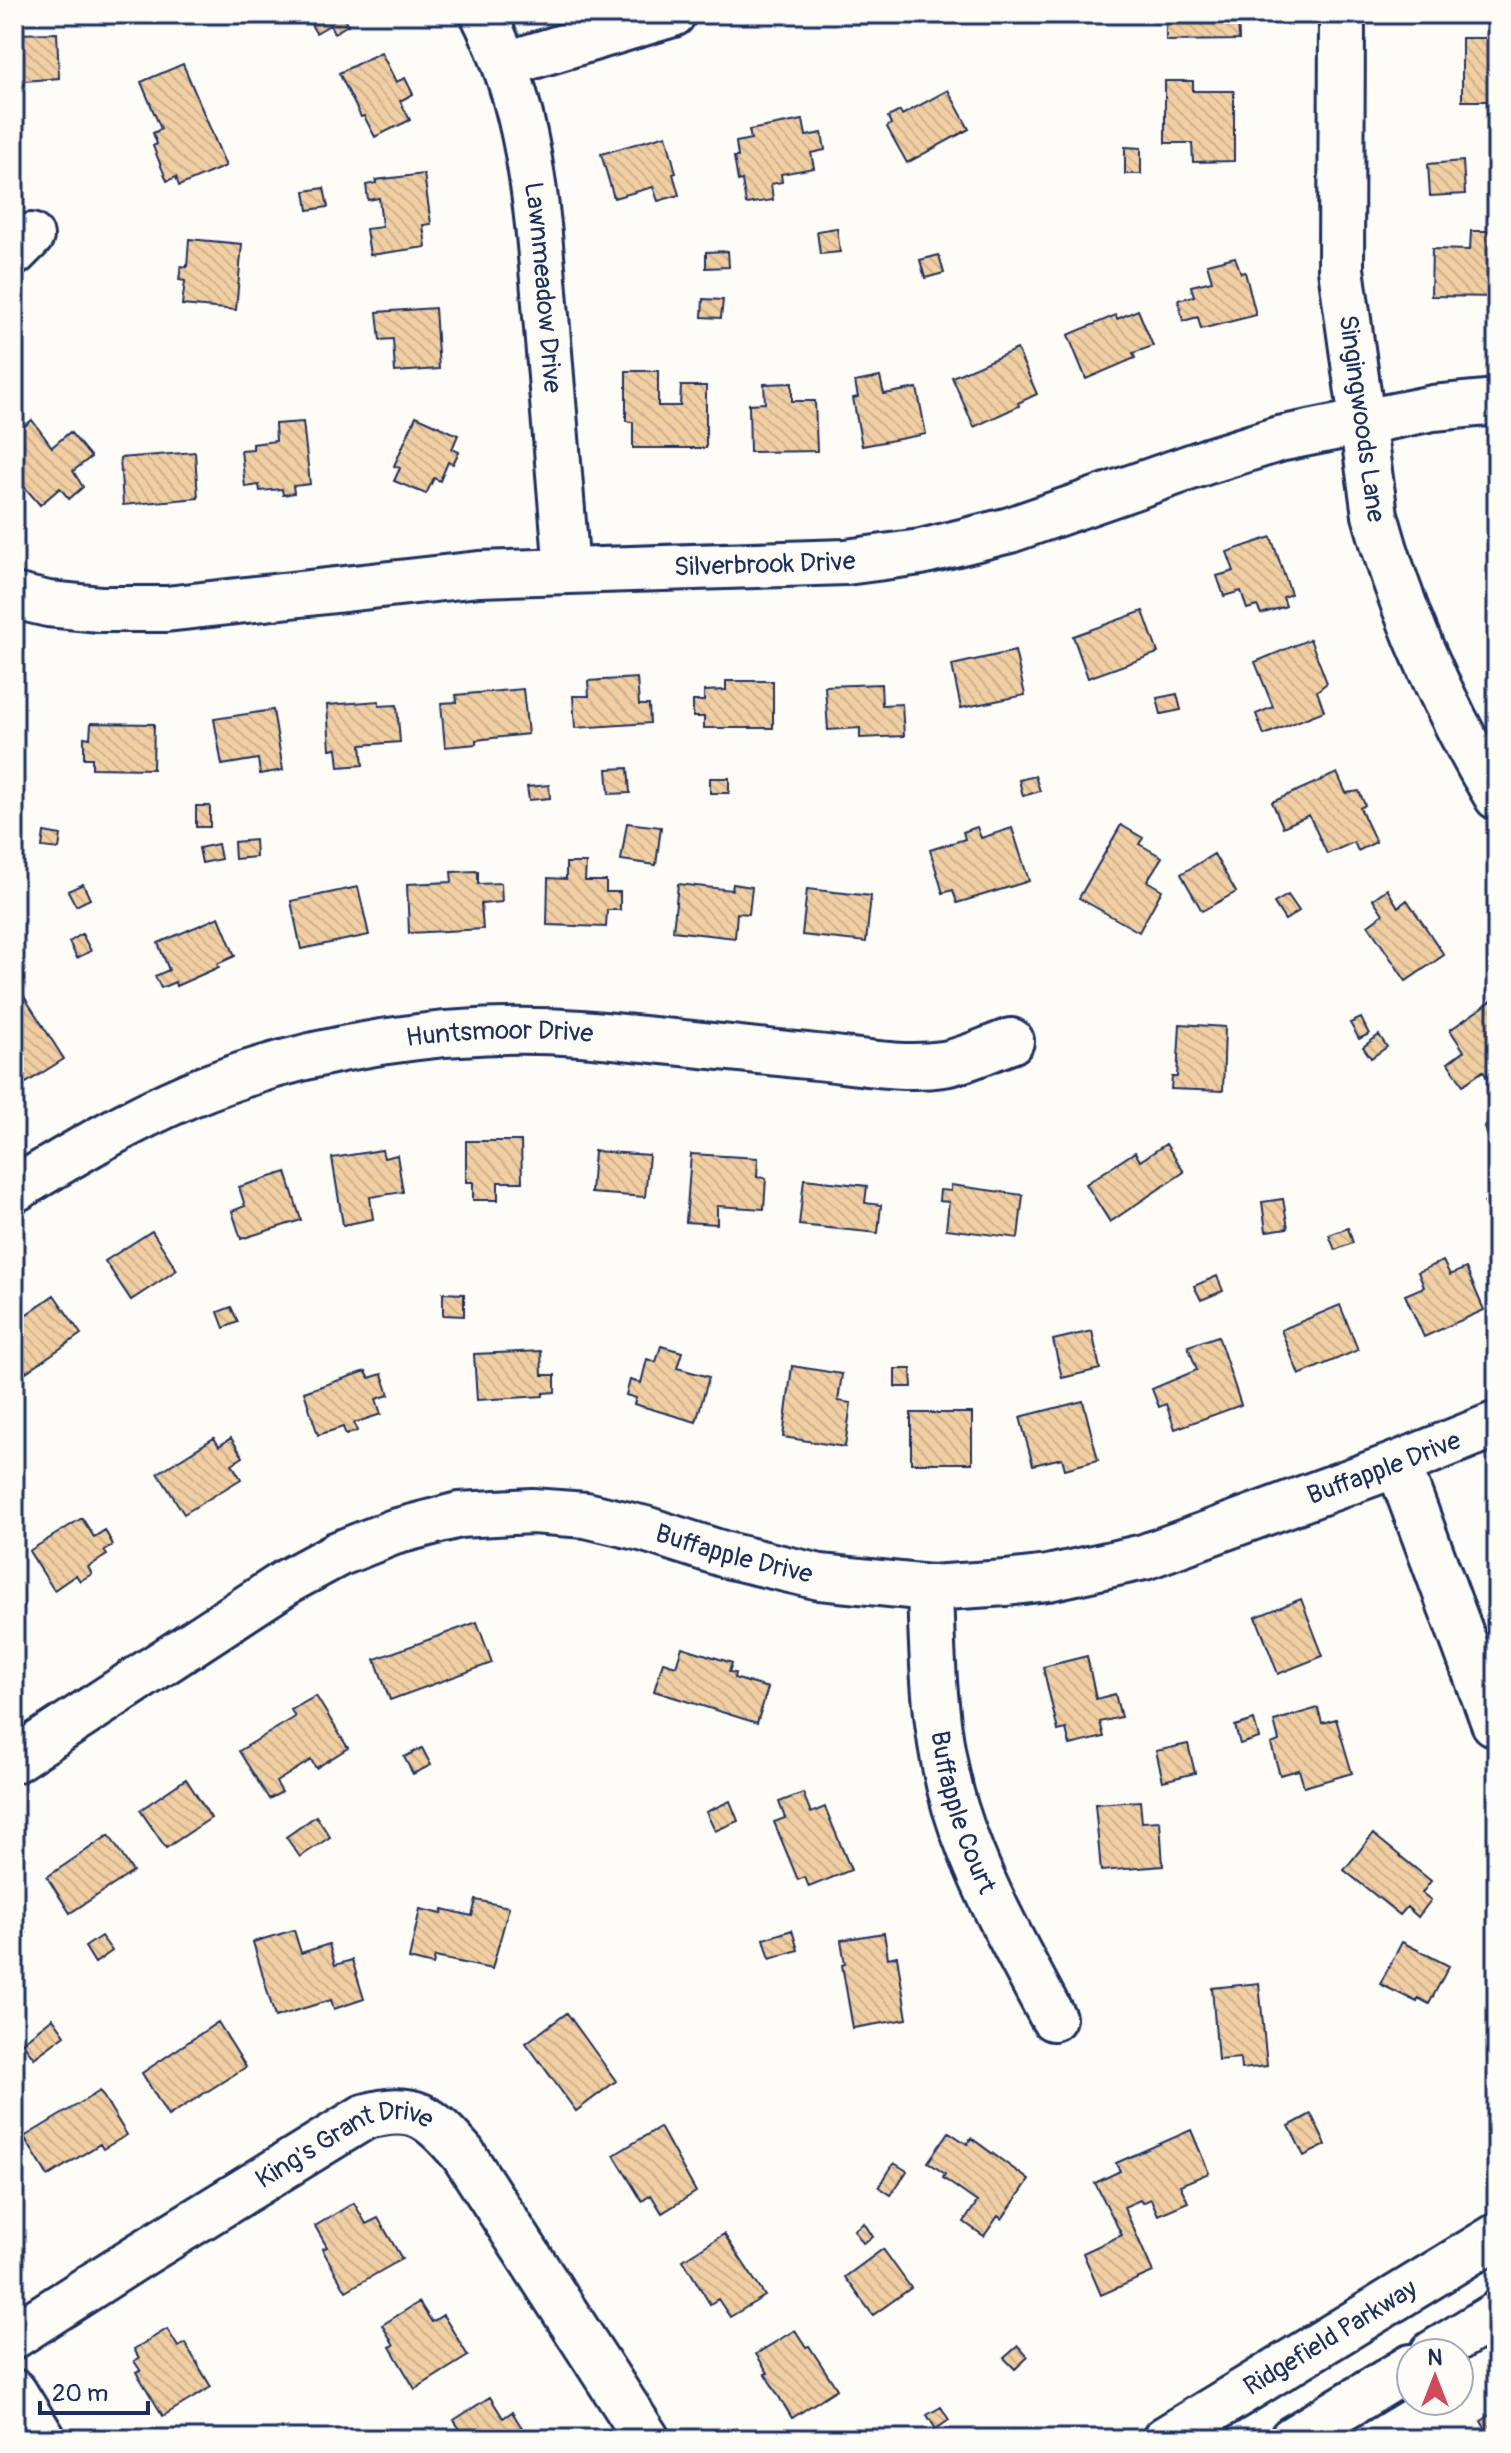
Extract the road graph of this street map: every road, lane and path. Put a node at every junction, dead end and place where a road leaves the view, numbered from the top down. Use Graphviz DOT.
graph roads {
  1 [pos="483,14"];
  2 [pos="673,14"];
  3 [pos="1342,14"];
  4 [pos="506,64"];
  5 [pos="1497,402"];
  6 [pos="1362,422"];
  7 [pos="567,571"];
  8 [pos="14,596"];
  9 [pos="1497,797"];
  10 [pos="1011,1041"];
  11 [pos="14,1190"];
  12 [pos="1497,1424"];
  13 [pos="1398,1464"];
  14 [pos="930,1588"];
  15 [pos="1494,1723"];
  16 [pos="14,1760"];
  17 [pos="1053,2018"];
  18 [pos="1497,2236"];
  19 [pos="1497,2314"];
  20 [pos="14,2336"];
  21 [pos="1459,2337"];
  22 [pos="1395,2377"];
  23 [pos="14,2392"];
  24 [pos="43,2439"];
  25 [pos="647,2439"];
  26 [pos="1165,2439"];
  27 [pos="1292,2439"];
  1 -- 4 [label="street, Lawnmeadow Drive"];
  2 -- 4 [label="street"];
  3 -- 6 [label="street, Singingwoods Lane"];
  4 -- 7 [label="street, Lawnmeadow Drive"];
  5 -- 6 [label="street, Silverbrook Drive"];
  6 -- 7 [label="street, Silverbrook Drive"];
  6 -- 9 [label="street, Singingwoods Lane"];
  7 -- 8 [label="street, Silverbrook Drive"];
  10 -- 11 [label="street, Huntsmoor Drive"];
  12 -- 13 [label="street, Buffapple Drive"];
  13 -- 14 [label="street, Buffapple Drive"];
  13 -- 15 [label="street"];
  14 -- 16 [label="street, Buffapple Drive"];
  14 -- 17 [label="street, Buffapple Court"];
  18 -- 26 [label="street, Ridgefield Parkway"];
  19 -- 21 [label="street"];
  20 -- 25 [label="street, King's Grant Drive"];
  22 -- 27 [label="street"];
  23 -- 24 [label="street"];
}
